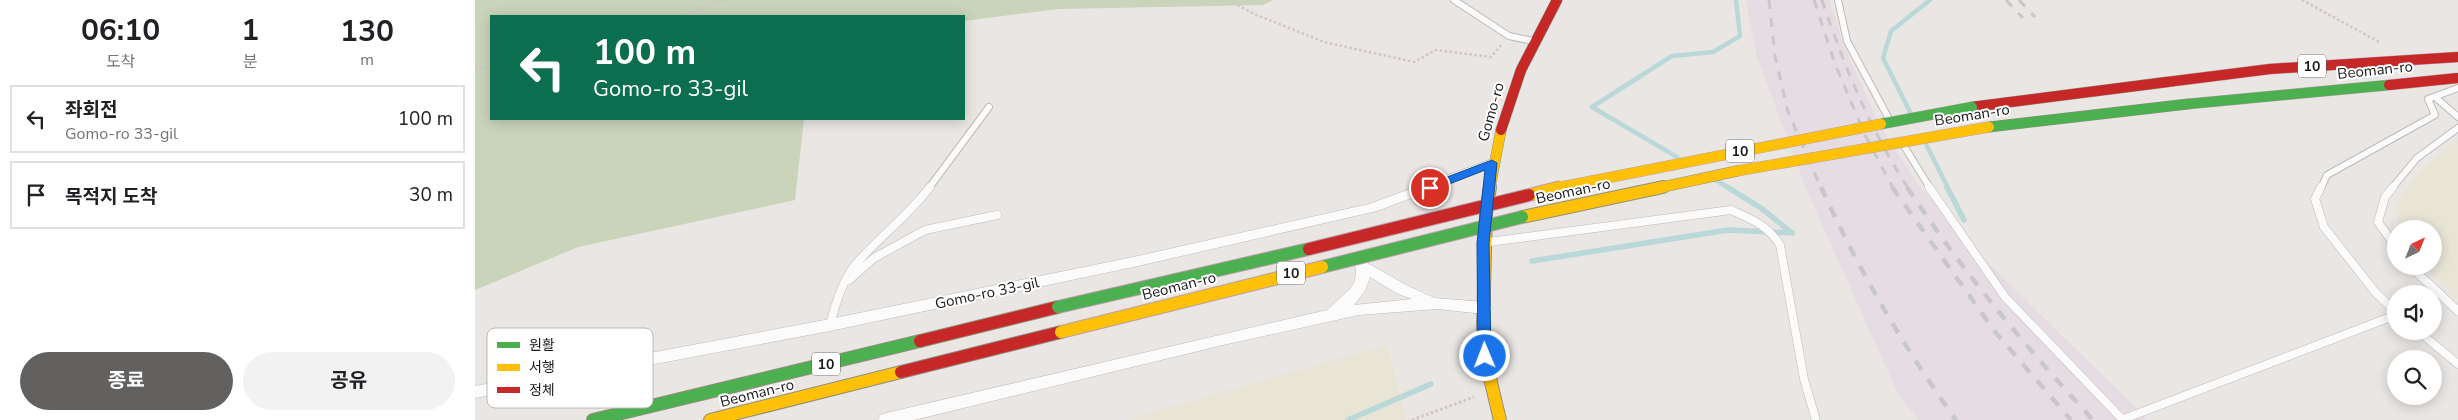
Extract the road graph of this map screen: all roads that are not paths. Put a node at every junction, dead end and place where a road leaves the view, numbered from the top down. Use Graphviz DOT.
graph roads {
  1 [pos="1455,0"];
  2 [pos="1557,0"];
  3 [pos="1838,0"];
  4 [pos="1533,41"];
  5 [pos="2458,57"];
  6 [pos="2458,78"];
  7 [pos="2458,88"];
  8 [pos="2435,97"];
  9 [pos="989,107"];
  10 [pos="2458,117"];
  11 [pos="2458,128"];
  12 [pos="1492,163"];
  13 [pos="997,215"];
  14 [pos="1285,228"];
  15 [pos="2387,234"];
  16 [pos="1483,243"];
  17 [pos="1363,266"];
  18 [pos="2420,275"];
  19 [pos="846,283"];
  20 [pos="1437,303"];
  21 [pos="2387,304"];
  22 [pos="1484,308"];
  23 [pos="2458,311"];
  24 [pos="1328,316"];
  25 [pos="2387,317"];
  26 [pos="830,325"];
  27 [pos="2429,340"];
  28 [pos="653,358"];
  29 [pos="2458,364"];
  30 [pos="653,405"];
  31 [pos="642,408"];
  32 [pos="593,420"];
  33 [pos="710,420"];
  34 [pos="886,420"];
  35 [pos="1500,420"];
  36 [pos="1816,420"];
  37 [pos="2122,420"];
  1 -- 4 [label="lane"];
  2 -- 4 [label="main road, Gomo-ro"];
  3 -- 37 [label="lane"];
  4 -- 12 [label="main road, Gomo-ro"];
  5 -- 30 [label="main road, Beoman-ro / 10, bridge"];
  6 -- 33 [label="main road, Beoman-ro / 10, bridge"];
  7 -- 8 [label="lane"];
  8 -- 10 [label="lane"];
  8 -- 21 [label="lane"];
  9 -- 19 [label="lane"];
  11 -- 15 [label="lane"];
  12 -- 14 [label="street, Gomo-ro 33-gil"];
  12 -- 16 [label="main road, Gomo-ro"];
  13 -- 19 [label="lane"];
  14 -- 17 [label="street"];
  14 -- 26 [label="street, Gomo-ro 33-gil"];
  16 -- 22 [label="main road, Gomo-ro"];
  16 -- 36 [label="lane"];
  17 -- 20 [label="street"];
  17 -- 24 [label="street"];
  18 -- 23 [label="lane"];
  19 -- 26 [label="lane"];
  20 -- 22 [label="street"];
  20 -- 24 [label="street"];
  22 -- 35 [label="main road, Gomo-ro"];
  24 -- 34 [label="street"];
  25 -- 37 [label="lane"];
  26 -- 28 [label="street, Gomo-ro 33-gil"];
  27 -- 29 [label="lane"];
  31 -- 32 [label="main road, Beoman-ro / 10, bridge"];
}
